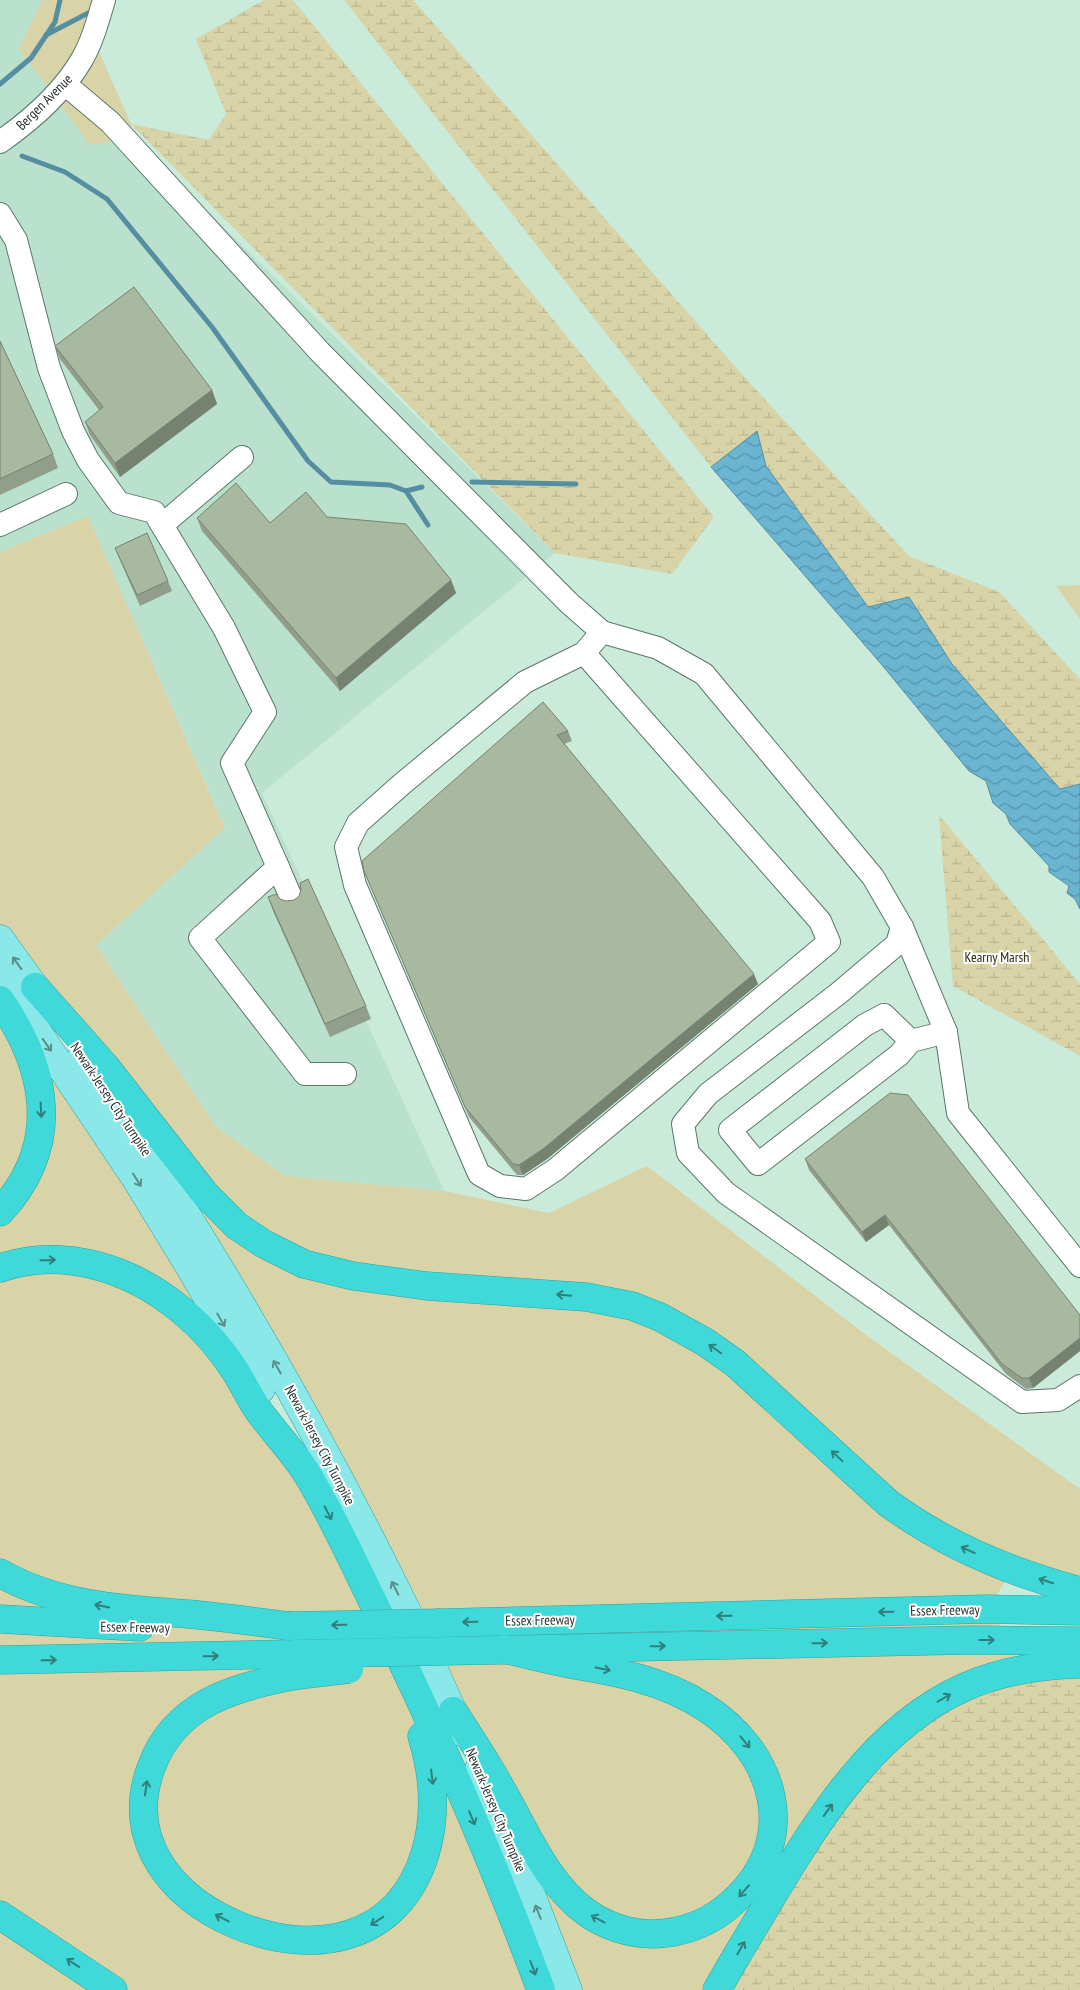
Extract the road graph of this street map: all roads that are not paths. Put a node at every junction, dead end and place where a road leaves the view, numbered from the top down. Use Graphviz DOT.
graph roads {
  1 [pos="104,0"];
  2 [pos="65,84"];
  3 [pos="0,142"];
  4 [pos="0,214"];
  5 [pos="242,458"];
  6 [pos="66,494"];
  7 [pos="0,524"];
  8 [pos="162,525"];
  9 [pos="602,632"];
  10 [pos="584,653"];
  11 [pos="278,867"];
  12 [pos="293,902"];
  13 [pos="902,928"];
  14 [pos="0,939"];
  15 [pos="0,976"];
  16 [pos="35,987"];
  17 [pos="0,1000"];
  18 [pos="946,1032"];
  19 [pos="911,1041"];
  20 [pos="345,1074"];
  21 [pos="0,1212"];
  22 [pos="1080,1266"];
  23 [pos="0,1268"];
  24 [pos="1080,1386"];
  25 [pos="305,1470"];
  26 [pos="0,1573"];
  27 [pos="1080,1592"];
  28 [pos="1080,1611"];
  29 [pos="0,1619"];
  30 [pos="289,1626"];
  31 [pos="387,1630"];
  32 [pos="1080,1641"];
  33 [pos="504,1649"];
  34 [pos="0,1660"];
  35 [pos="296,1664"];
  36 [pos="1080,1664"];
  37 [pos="453,1711"];
  38 [pos="0,1915"];
  39 [pos="113,1990"];
  40 [pos="541,1990"];
  41 [pos="568,1990"];
  42 [pos="718,1990"];
  1 -- 2 [label="street, Bergen Avenue"];
  2 -- 3 [label="street, Bergen Avenue"];
  2 -- 9 [label="street"];
  4 -- 8 [label="street"];
  5 -- 8 [label="street"];
  6 -- 7 [label="street"];
  8 -- 11 [label="street"];
  9 -- 10 [label="street"];
  9 -- 13 [label="street"];
  10 -- 10 [label="street"];
  11 -- 12 [label="street"];
  11 -- 20 [label="street"];
  13 -- 18 [label="street"];
  13 -- 24 [label="street"];
  16 -- 14 [label="main road, Newark-Jersey City Turnpike, one-way"];
  15 -- 25 [label="main road, Newark-Jersey City Turnpike, one-way"];
  27 -- 16 [label="highway, one-way"];
  37 -- 16 [label="main road, Newark-Jersey City Turnpike, one-way"];
  17 -- 21 [label="highway, one-way"];
  18 -- 19 [label="street"];
  18 -- 22 [label="street"];
  19 -- 19 [label="street"];
  23 -- 25 [label="highway, one-way"];
  25 -- 31 [label="highway, Newark-Jersey City Turnpike, one-way"];
  30 -- 26 [label="highway, one-way"];
  28 -- 30 [label="highway, Essex Freeway, one-way, bridge"];
  29 -- 30 [label="highway, Essex Freeway"];
  31 -- 35 [label="highway, one-way"];
  31 -- 40 [label="highway, Newark-Jersey City Turnpike, one-way"];
  33 -- 32 [label="highway, Essex Freeway, one-way"];
  33 -- 35 [label="highway, Essex Freeway, bridge"];
  33 -- 37 [label="highway, one-way"];
  34 -- 35 [label="highway, Essex Freeway, one-way"];
  42 -- 36 [label="highway, one-way"];
  41 -- 37 [label="main road, Newark-Jersey City Turnpike, one-way"];
  39 -- 38 [label="highway, one-way"];
}
